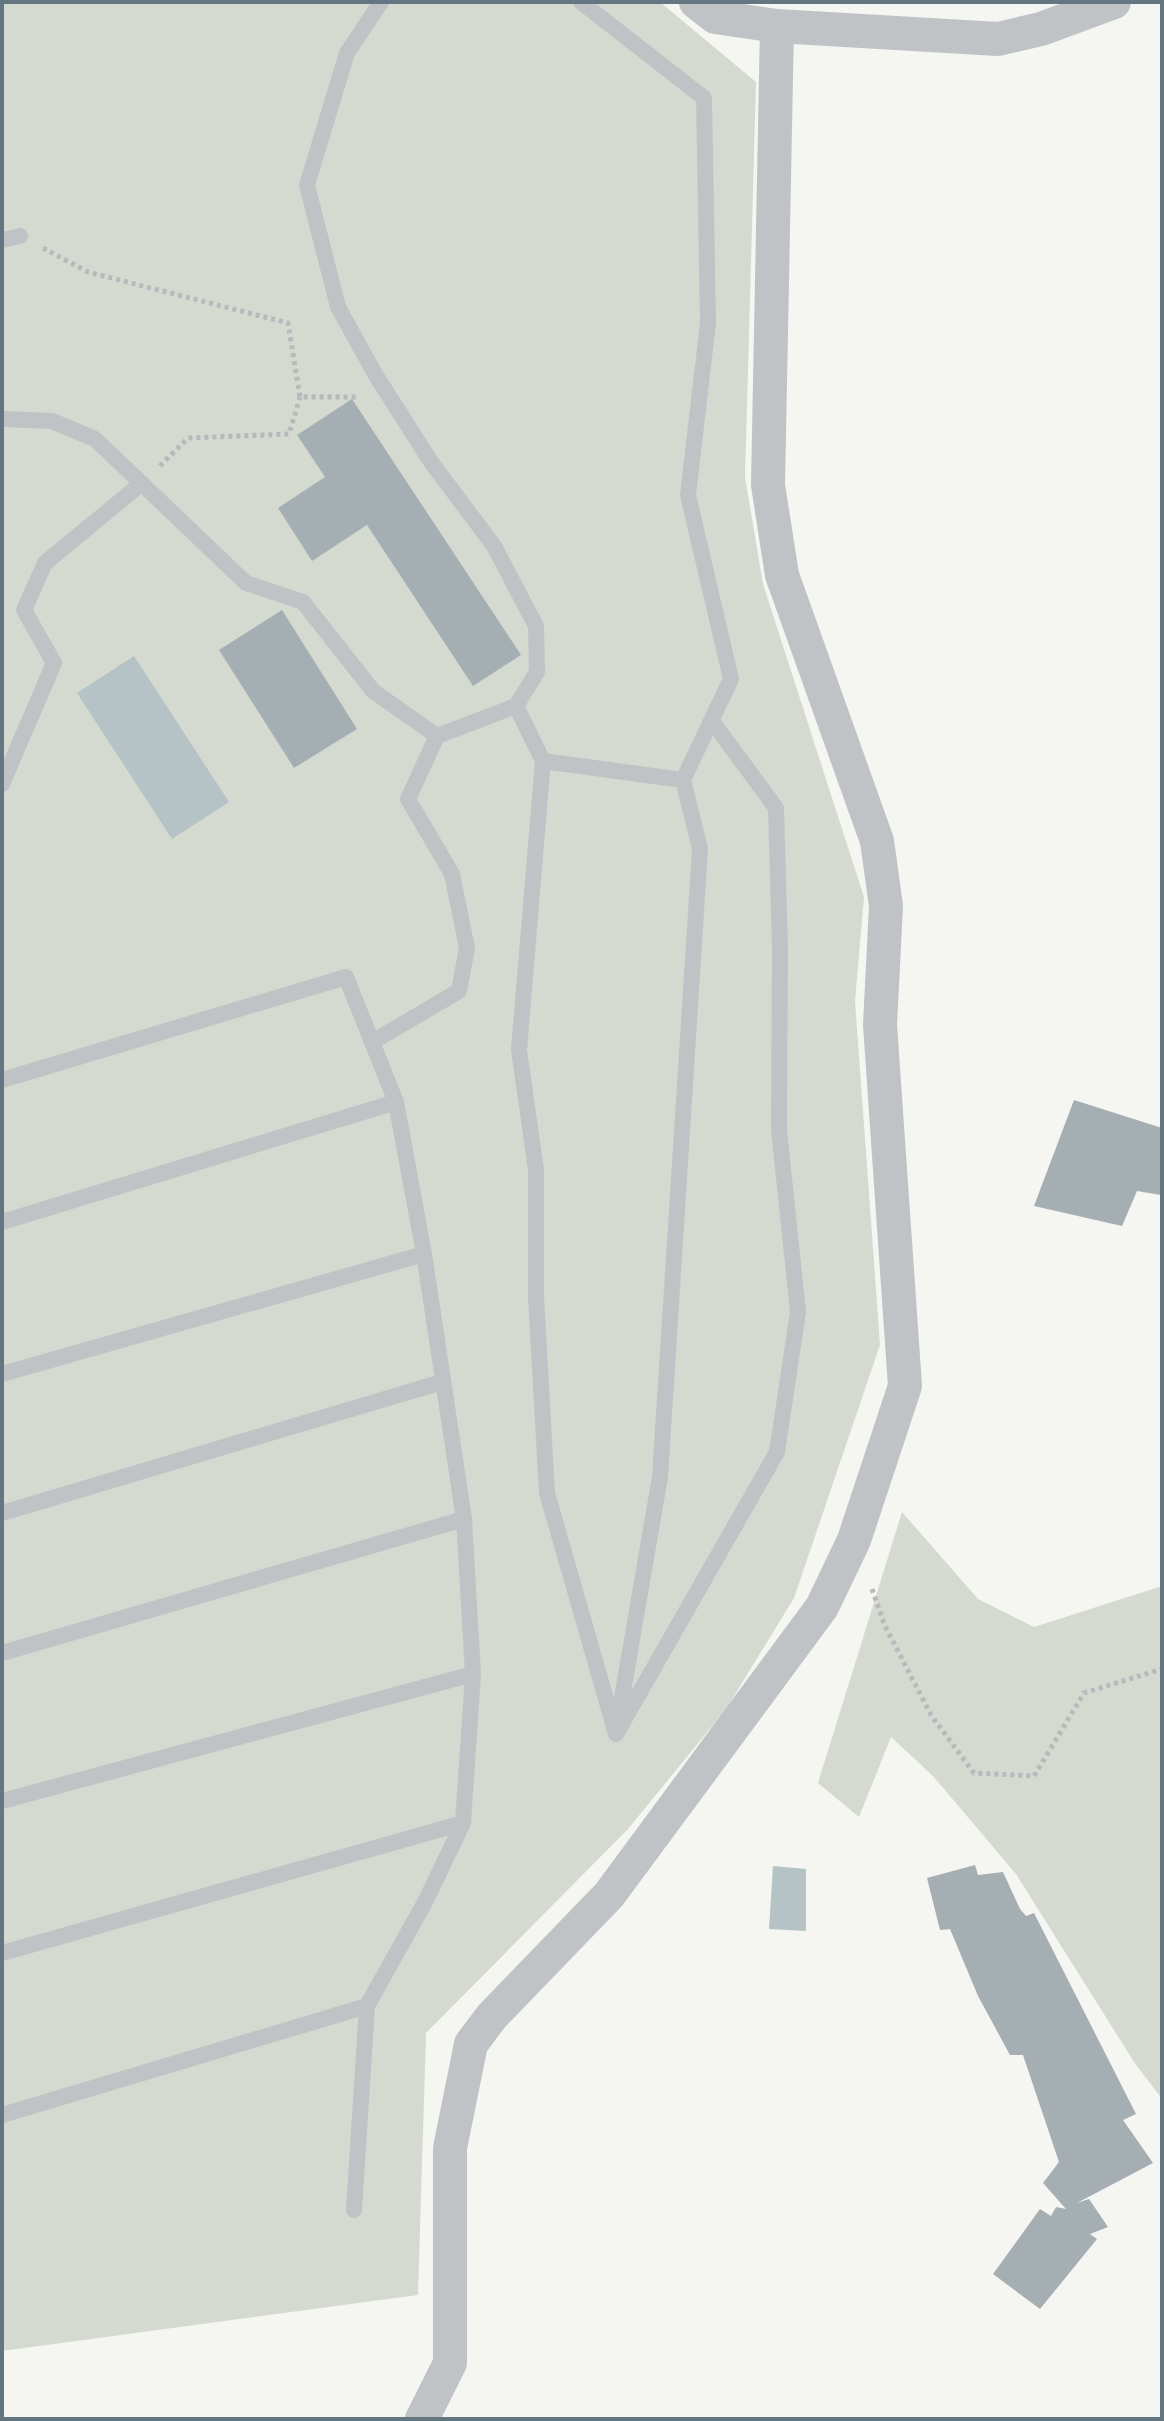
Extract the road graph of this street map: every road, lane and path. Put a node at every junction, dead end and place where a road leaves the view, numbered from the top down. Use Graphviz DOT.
graph roads {
  1 [pos="381,2"];
  2 [pos="581,2"];
  3 [pos="696,2"];
  4 [pos="1114,2"];
  5 [pos="777,26"];
  6 [pos="20,236"];
  7 [pos="2,240"];
  8 [pos="300,397"];
  9 [pos="390,398"];
  10 [pos="2,419"];
  11 [pos="142,483"];
  12 [pos="516,706"];
  13 [pos="712,721"];
  14 [pos="437,736"];
  15 [pos="543,761"];
  16 [pos="683,780"];
  17 [pos="2,784"];
  18 [pos="372,1042"];
  19 [pos="2,1080"];
  20 [pos="396,1102"];
  21 [pos="2,1222"];
  22 [pos="424,1254"];
  23 [pos="2,1374"];
  24 [pos="442,1382"];
  25 [pos="2,1513"];
  26 [pos="464,1519"];
  27 [pos="854,1540"];
  28 [pos="2,1653"];
  29 [pos="1162,1669"];
  30 [pos="473,1674"];
  31 [pos="616,1734"];
  32 [pos="2,1801"];
  33 [pos="463,1823"];
  34 [pos="2,1953"];
  35 [pos="367,2006"];
  36 [pos="2,2115"];
  37 [pos="354,2210"];
  38 [pos="422,2419"];
  1 -- 9 [label="lane"];
  2 -- 13 [label="lane"];
  3 -- 5 [label="street"];
  4 -- 5 [label="street"];
  5 -- 27 [label="street"];
  6 -- 7 [label="lane"];
  6 -- 8 [label="path"];
  8 -- 9 [label="path"];
  8 -- 11 [label="path"];
  9 -- 12 [label="lane"];
  10 -- 11 [label="lane"];
  11 -- 14 [label="lane"];
  11 -- 17 [label="lane"];
  12 -- 14 [label="lane"];
  12 -- 15 [label="lane"];
  13 -- 16 [label="lane"];
  13 -- 31 [label="lane"];
  14 -- 18 [label="lane"];
  15 -- 16 [label="lane"];
  15 -- 31 [label="lane"];
  16 -- 31 [label="lane"];
  18 -- 19 [label="lane"];
  18 -- 20 [label="lane"];
  20 -- 21 [label="lane"];
  20 -- 22 [label="lane"];
  22 -- 23 [label="lane"];
  22 -- 24 [label="lane"];
  24 -- 25 [label="lane"];
  24 -- 26 [label="lane"];
  26 -- 28 [label="lane"];
  26 -- 30 [label="lane"];
  27 -- 29 [label="path"];
  27 -- 38 [label="street"];
  30 -- 32 [label="lane"];
  30 -- 33 [label="lane"];
  33 -- 34 [label="lane"];
  33 -- 35 [label="lane"];
  35 -- 36 [label="lane"];
  35 -- 37 [label="lane"];
}
